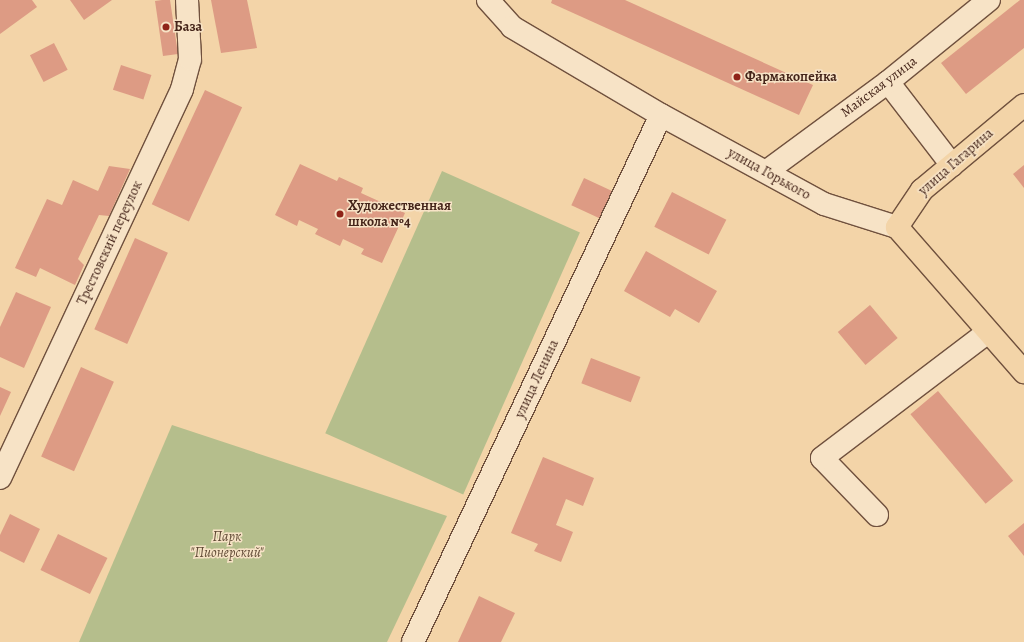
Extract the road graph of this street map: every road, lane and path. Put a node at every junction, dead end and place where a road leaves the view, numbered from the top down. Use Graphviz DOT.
graph roads {
  1 [pos="187,0"];
  2 [pos="488,0"];
  3 [pos="989,0"];
  4 [pos="888,82"];
  5 [pos="1024,105"];
  6 [pos="661,115"];
  7 [pos="952,165"];
  8 [pos="767,172"];
  9 [pos="896,226"];
  10 [pos="988,332"];
  11 [pos="1024,372"];
  12 [pos="0,478"];
  13 [pos="877,515"];
  14 [pos="413,642"];
  1 -- 12 [label="street, Трестовский переулок"];
  2 -- 6 [label="street, улица Горького"];
  3 -- 4 [label="street, Майская улица"];
  4 -- 7 [label="street"];
  4 -- 8 [label="street, Майская улица"];
  5 -- 7 [label="main road, улица Гагарина"];
  6 -- 8 [label="street, улица Горького"];
  6 -- 14 [label="street, улица Ленина"];
  7 -- 9 [label="main road, улица Гагарина"];
  8 -- 9 [label="street, улица Горького"];
  9 -- 10 [label="main road"];
  10 -- 11 [label="main road"];
  10 -- 13 [label="street"];
}
